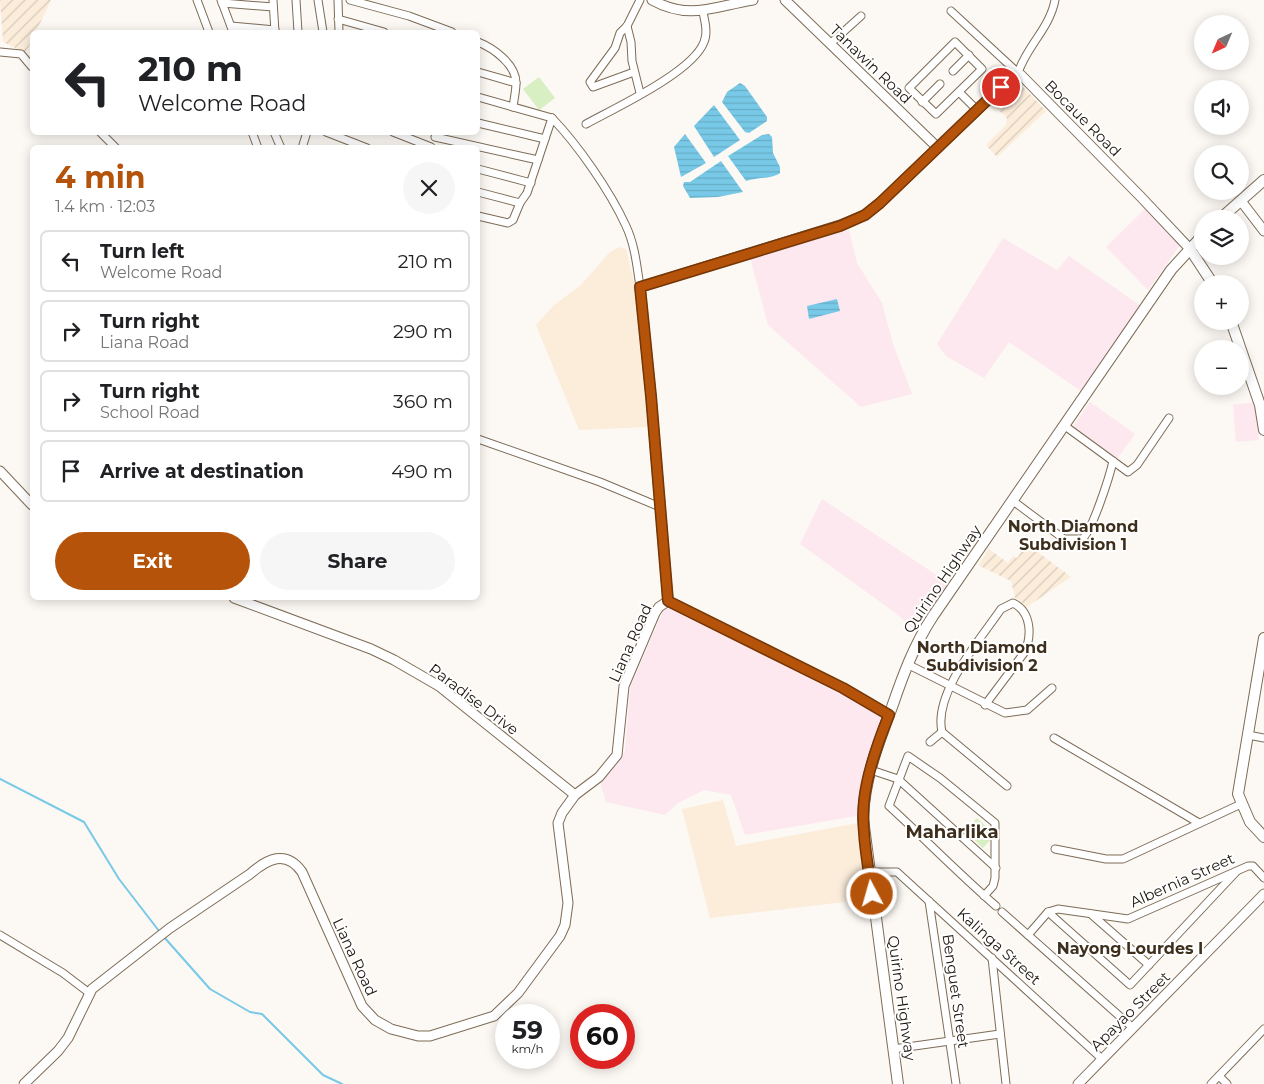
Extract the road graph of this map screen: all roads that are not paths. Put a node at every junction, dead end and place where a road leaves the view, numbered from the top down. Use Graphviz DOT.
graph roads {
  1 [pos="197,0"];
  2 [pos="296,0"];
  3 [pos="318,0"];
  4 [pos="338,0"];
  5 [pos="350,0"];
  6 [pos="640,0"];
  7 [pos="652,0"];
  8 [pos="753,0"];
  9 [pos="785,0"];
  10 [pos="1055,0"];
  11 [pos="222,2"];
  12 [pos="273,4"];
  13 [pos="951,11"];
  14 [pos="703,12"];
  15 [pos="861,16"];
  16 [pos="338,20"];
  17 [pos="627,26"];
  18 [pos="232,29"];
  19 [pos="208,30"];
  20 [pos="254,30"];
  21 [pos="275,30"];
  22 [pos="298,30"];
  23 [pos="323,30"];
  24 [pos="339,30"];
  25 [pos="376,30"];
  26 [pos="447,30"];
  27 [pos="480,43"];
  28 [pos="831,43"];
  29 [pos="0,52"];
  30 [pos="969,55"];
  31 [pos="30,65"];
  32 [pos="953,71"];
  33 [pos="634,72"];
  34 [pos="480,73"];
  35 [pos="1018,73"];
  36 [pos="516,82"];
  37 [pos="940,84"];
  38 [pos="640,93"];
  39 [pos="960,93"];
  40 [pos="480,98"];
  41 [pos="922,102"];
  42 [pos="513,107"];
  43 [pos="977,110"];
  44 [pos="552,118"];
  45 [pos="480,123"];
  46 [pos="586,124"];
  47 [pos="103,135"];
  48 [pos="331,135"];
  49 [pos="401,135"];
  50 [pos="439,135"];
  51 [pos="545,139"];
  52 [pos="113,145"];
  53 [pos="359,145"];
  54 [pos="426,145"];
  55 [pos="479,145"];
  56 [pos="480,145"];
  57 [pos="938,148"];
  58 [pos="538,160"];
  59 [pos="480,170"];
  60 [pos="1264,180"];
  61 [pos="531,183"];
  62 [pos="480,193"];
  63 [pos="1241,201"];
  64 [pos="520,203"];
  65 [pos="1230,210"];
  66 [pos="480,216"];
  67 [pos="1264,231"];
  68 [pos="1194,245"];
  69 [pos="1190,249"];
  70 [pos="1207,275"];
  71 [pos="640,287"];
  72 [pos="1234,330"];
  73 [pos="1169,418"];
  74 [pos="1065,426"];
  75 [pos="1264,430"];
  76 [pos="480,440"];
  77 [pos="1113,461"];
  78 [pos="0,471"];
  79 [pos="1013,501"];
  80 [pos="30,503"];
  81 [pos="660,507"];
  82 [pos="239,600"];
  83 [pos="668,601"];
  84 [pos="1264,638"];
  85 [pos="907,664"];
  86 [pos="950,684"];
  87 [pos="1052,688"];
  88 [pos="985,705"];
  89 [pos="889,715"];
  90 [pos="942,732"];
  91 [pos="1248,734"];
  92 [pos="1054,738"];
  93 [pos="1264,738"];
  94 [pos="930,742"];
  95 [pos="871,770"];
  96 [pos="898,779"];
  97 [pos="1007,786"];
  98 [pos="575,796"];
  99 [pos="1241,804"];
  100 [pos="1199,823"];
  101 [pos="1264,837"];
  102 [pos="1055,849"];
  103 [pos="996,868"];
  104 [pos="870,872"];
  105 [pos="1236,872"];
  106 [pos="1264,878"];
  107 [pos="1264,894"];
  108 [pos="984,896"];
  109 [pos="929,901"];
  110 [pos="996,906"];
  111 [pos="1002,912"];
  112 [pos="1048,912"];
  113 [pos="1090,914"];
  114 [pos="0,935"];
  115 [pos="1028,935"];
  116 [pos="992,958"];
  117 [pos="1149,965"];
  118 [pos="88,992"];
  119 [pos="1133,1028"];
  120 [pos="1264,1028"];
  121 [pos="1000,1034"];
  122 [pos="950,1042"];
  123 [pos="894,1049"];
  124 [pos="1102,1059"];
  125 [pos="1219,1076"];
  126 [pos="24,1084"];
  127 [pos="898,1084"];
  128 [pos="956,1084"];
  129 [pos="1006,1084"];
  130 [pos="1078,1084"];
  131 [pos="1211,1084"];
  132 [pos="1227,1084"];
  1 -- 19 [label="street"];
  2 -- 22 [label="street"];
  3 -- 23 [label="street"];
  4 -- 16 [label="street"];
  5 -- 26 [label="street"];
  6 -- 17 [label="street"];
  7 -- 14 [label="street"];
  8 -- 14 [label="street"];
  9 -- 28 [label="street, Tanawin Road"];
  10 -- 35 [label="street"];
  11 -- 12 [label="street"];
  11 -- 18 [label="street"];
  12 -- 21 [label="street"];
  13 -- 35 [label="street, Bocaue Road"];
  14 -- 38 [label="street"];
  15 -- 28 [label="street"];
  16 -- 24 [label="street"];
  16 -- 25 [label="street"];
  17 -- 33 [label="street"];
  17 -- 33 [label="street"];
  18 -- 20 [label="street"];
  27 -- 36 [label="street"];
  28 -- 57 [label="street, Tanawin Road"];
  29 -- 31 [label="street"];
  30 -- 32 [label="street"];
  30 -- 39 [label="street"];
  30 -- 41 [label="street"];
  33 -- 38 [label="street"];
  34 -- 36 [label="street"];
  35 -- 43 [label="street"];
  35 -- 69 [label="street, Bocaue Road"];
  36 -- 42 [label="street"];
  37 -- 41 [label="street"];
  38 -- 46 [label="street"];
  39 -- 41 [label="street"];
  39 -- 43 [label="street"];
  40 -- 42 [label="street"];
  42 -- 44 [label="street"];
  43 -- 57 [label="street"];
  44 -- 51 [label="street"];
  44 -- 71 [label="street"];
  45 -- 51 [label="street"];
  47 -- 52 [label="street"];
  48 -- 53 [label="street"];
  49 -- 54 [label="street"];
  50 -- 55 [label="street"];
  51 -- 58 [label="street"];
  56 -- 58 [label="street"];
  57 -- 71 [label="street"];
  58 -- 61 [label="street"];
  59 -- 61 [label="street"];
  60 -- 63 [label="main road"];
  61 -- 64 [label="street"];
  62 -- 64 [label="street"];
  63 -- 65 [label="main road"];
  63 -- 67 [label="street"];
  64 -- 66 [label="street"];
  68 -- 69 [label="main road, Quirino Highway"];
  69 -- 70 [label="main road"];
  69 -- 74 [label="main road, Quirino Highway"];
  71 -- 81 [label="street, Liana Road"];
  72 -- 75 [label="main road"];
  73 -- 77 [label="street"];
  74 -- 77 [label="street"];
  74 -- 79 [label="main road, Quirino Highway"];
  76 -- 81 [label="street"];
  77 -- 79 [label="street"];
  78 -- 80 [label="street"];
  79 -- 85 [label="main road, Quirino Highway"];
  81 -- 83 [label="street, Liana Road"];
  82 -- 98 [label="street, Paradise Drive"];
  83 -- 89 [label="street"];
  83 -- 98 [label="street, Liana Road"];
  84 -- 91 [label="main road"];
  85 -- 86 [label="street"];
  85 -- 89 [label="main road, Quirino Highway"];
  86 -- 88 [label="street"];
  86 -- 88 [label="street"];
  86 -- 90 [label="street"];
  87 -- 88 [label="street"];
  89 -- 95 [label="main road, Quirino Highway"];
  90 -- 94 [label="street"];
  90 -- 97 [label="street"];
  91 -- 93 [label="street"];
  91 -- 99 [label="main road"];
  92 -- 100 [label="street"];
  95 -- 96 [label="street"];
  95 -- 104 [label="main road, Quirino Highway"];
  96 -- 103 [label="street"];
  96 -- 103 [label="street"];
  96 -- 108 [label="street"];
  98 -- 118 [label="street, Liana Road"];
  99 -- 100 [label="street"];
  99 -- 101 [label="main road"];
  100 -- 102 [label="street"];
  103 -- 108 [label="street"];
  104 -- 109 [label="street, Kalinga Street"];
  104 -- 123 [label="main road, Quirino Highway"];
  105 -- 106 [label="street, Albernia Street"];
  105 -- 113 [label="street, Albernia Street"];
  105 -- 117 [label="street"];
  107 -- 119 [label="street, Apayao Street"];
  108 -- 110 [label="street"];
  109 -- 116 [label="street, Kalinga Street"];
  109 -- 122 [label="street, Benguet Street"];
  111 -- 115 [label="street"];
  112 -- 113 [label="street, Albernia Street"];
  112 -- 115 [label="street"];
  112 -- 117 [label="street"];
  113 -- 117 [label="street"];
  114 -- 118 [label="street"];
  115 -- 119 [label="street"];
  116 -- 121 [label="street"];
  116 -- 124 [label="street, Kalinga Street"];
  118 -- 126 [label="street, Liana Road"];
  119 -- 124 [label="street, Apayao Street"];
  120 -- 125 [label="street"];
  121 -- 122 [label="street"];
  121 -- 129 [label="street"];
  122 -- 123 [label="street"];
  122 -- 128 [label="street, Benguet Street"];
  123 -- 127 [label="main road, Quirino Highway"];
  124 -- 130 [label="street, Apayao Street"];
  125 -- 131 [label="street"];
  125 -- 132 [label="street"];
}
